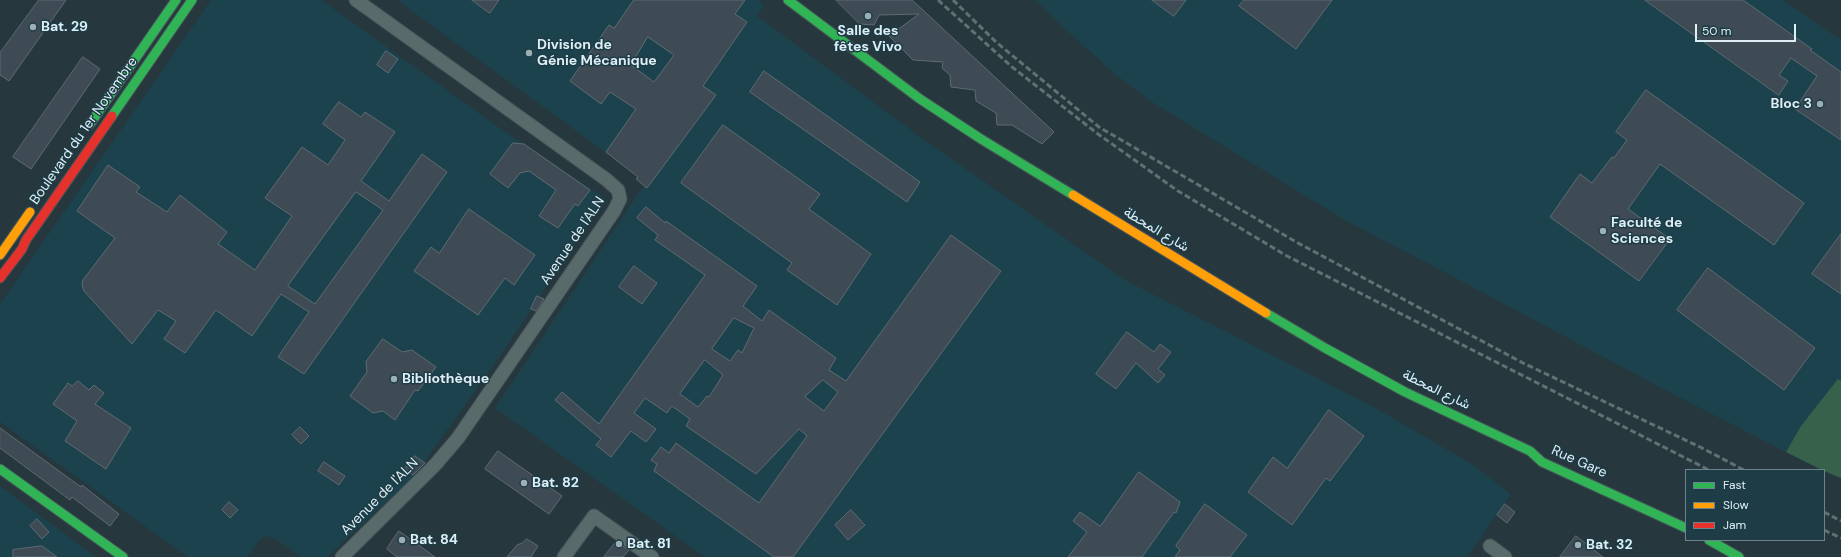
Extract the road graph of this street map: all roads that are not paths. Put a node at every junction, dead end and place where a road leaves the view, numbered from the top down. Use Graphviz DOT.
graph roads {
  1 [pos="176,0"];
  2 [pos="192,0"];
  3 [pos="356,0"];
  4 [pos="788,0"];
  5 [pos="87,129"];
  6 [pos="33,206"];
  7 [pos="22,249"];
  8 [pos="1,252"];
  9 [pos="0,278"];
  10 [pos="1530,451"];
  11 [pos="1546,453"];
  12 [pos="0,469"];
  13 [pos="1649,501"];
  14 [pos="1685,519"];
  15 [pos="1685,528"];
  16 [pos="1710,541"];
  17 [pos="1728,541"];
  18 [pos="1490,546"];
  19 [pos="1749,554"];
  20 [pos="123,557"];
  21 [pos="342,557"];
  22 [pos="564,557"];
  23 [pos="652,557"];
  24 [pos="1505,557"];
  25 [pos="1739,557"];
  1 -- 5 [label="main road, Boulevard du 1er Novembre"];
  2 -- 7 [label="main road, Boulevard du 1er Novembre"];
  3 -- 21 [label="street, Avenue de l'ALN"];
  4 -- 10 [label="main road, شارع المحطة"];
  6 -- 8 [label="main road, Boulevard du 1er Novembre"];
  7 -- 8 [label="street"];
  7 -- 9 [label="main road, Boulevard du 1er Novembre"];
  10 -- 11 [label="main road, Rue Gare"];
  10 -- 15 [label="main road, Rue Gare"];
  12 -- 20 [label="main road"];
  13 -- 14 [label="main road"];
  16 -- 25 [label="main road"];
  17 -- 19 [label="main road"];
  18 -- 24 [label="street"];
  22 -- 23 [label="street"];
}
